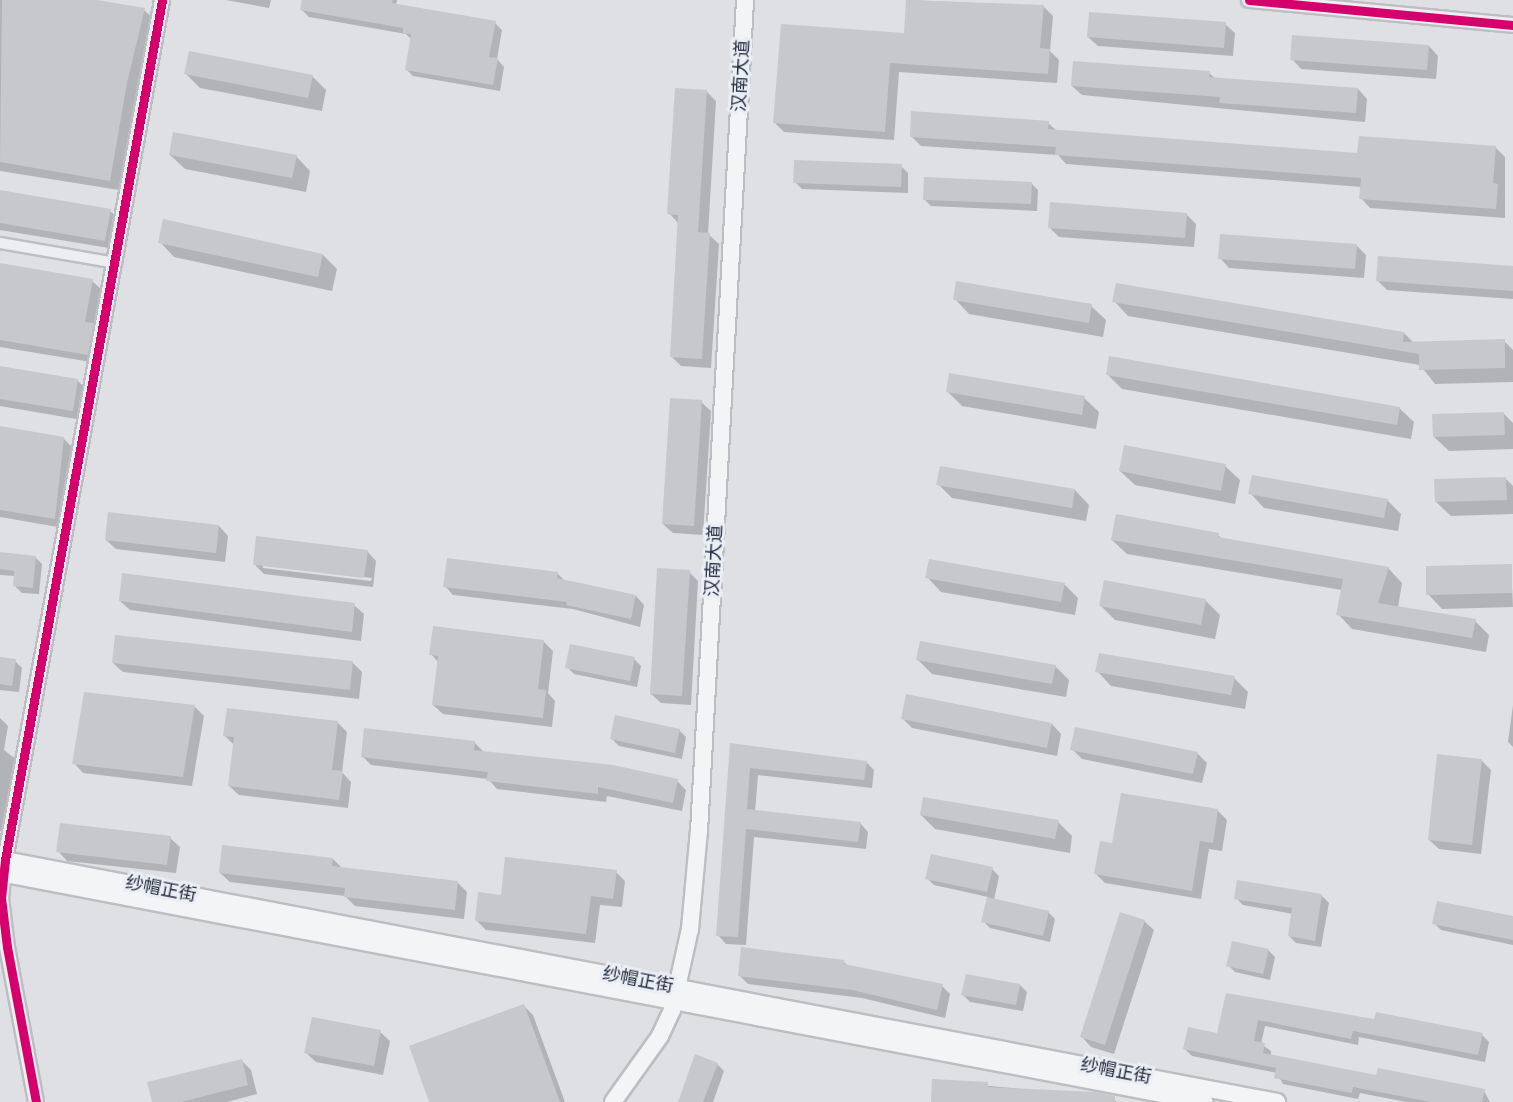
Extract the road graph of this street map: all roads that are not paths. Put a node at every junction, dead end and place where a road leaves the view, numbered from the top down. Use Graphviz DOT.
graph roads {
  1 [pos="162,0"];
  2 [pos="745,0"];
  3 [pos="1249,0"];
  4 [pos="1513,25"];
  5 [pos="0,243"];
  6 [pos="116,262"];
  7 [pos="2,866"];
  8 [pos="677,994"];
  9 [pos="36,1102"];
  10 [pos="613,1102"];
  11 [pos="1204,1102"];
  12 [pos="1276,1102"];
  1 -- 6 [label="street"];
  2 -- 8 [label="main road, 汉南大道"];
  3 -- 4 [label="street"];
  5 -- 6 [label="street"];
  6 -- 7 [label="street"];
  7 -- 8 [label="main road, 纱帽正街"];
  7 -- 9 [label="street"];
  8 -- 10 [label="main road, 汉南大道"];
  8 -- 11 [label="main road, 纱帽正街"];
  8 -- 12 [label="main road, 纱帽正街"];
}
